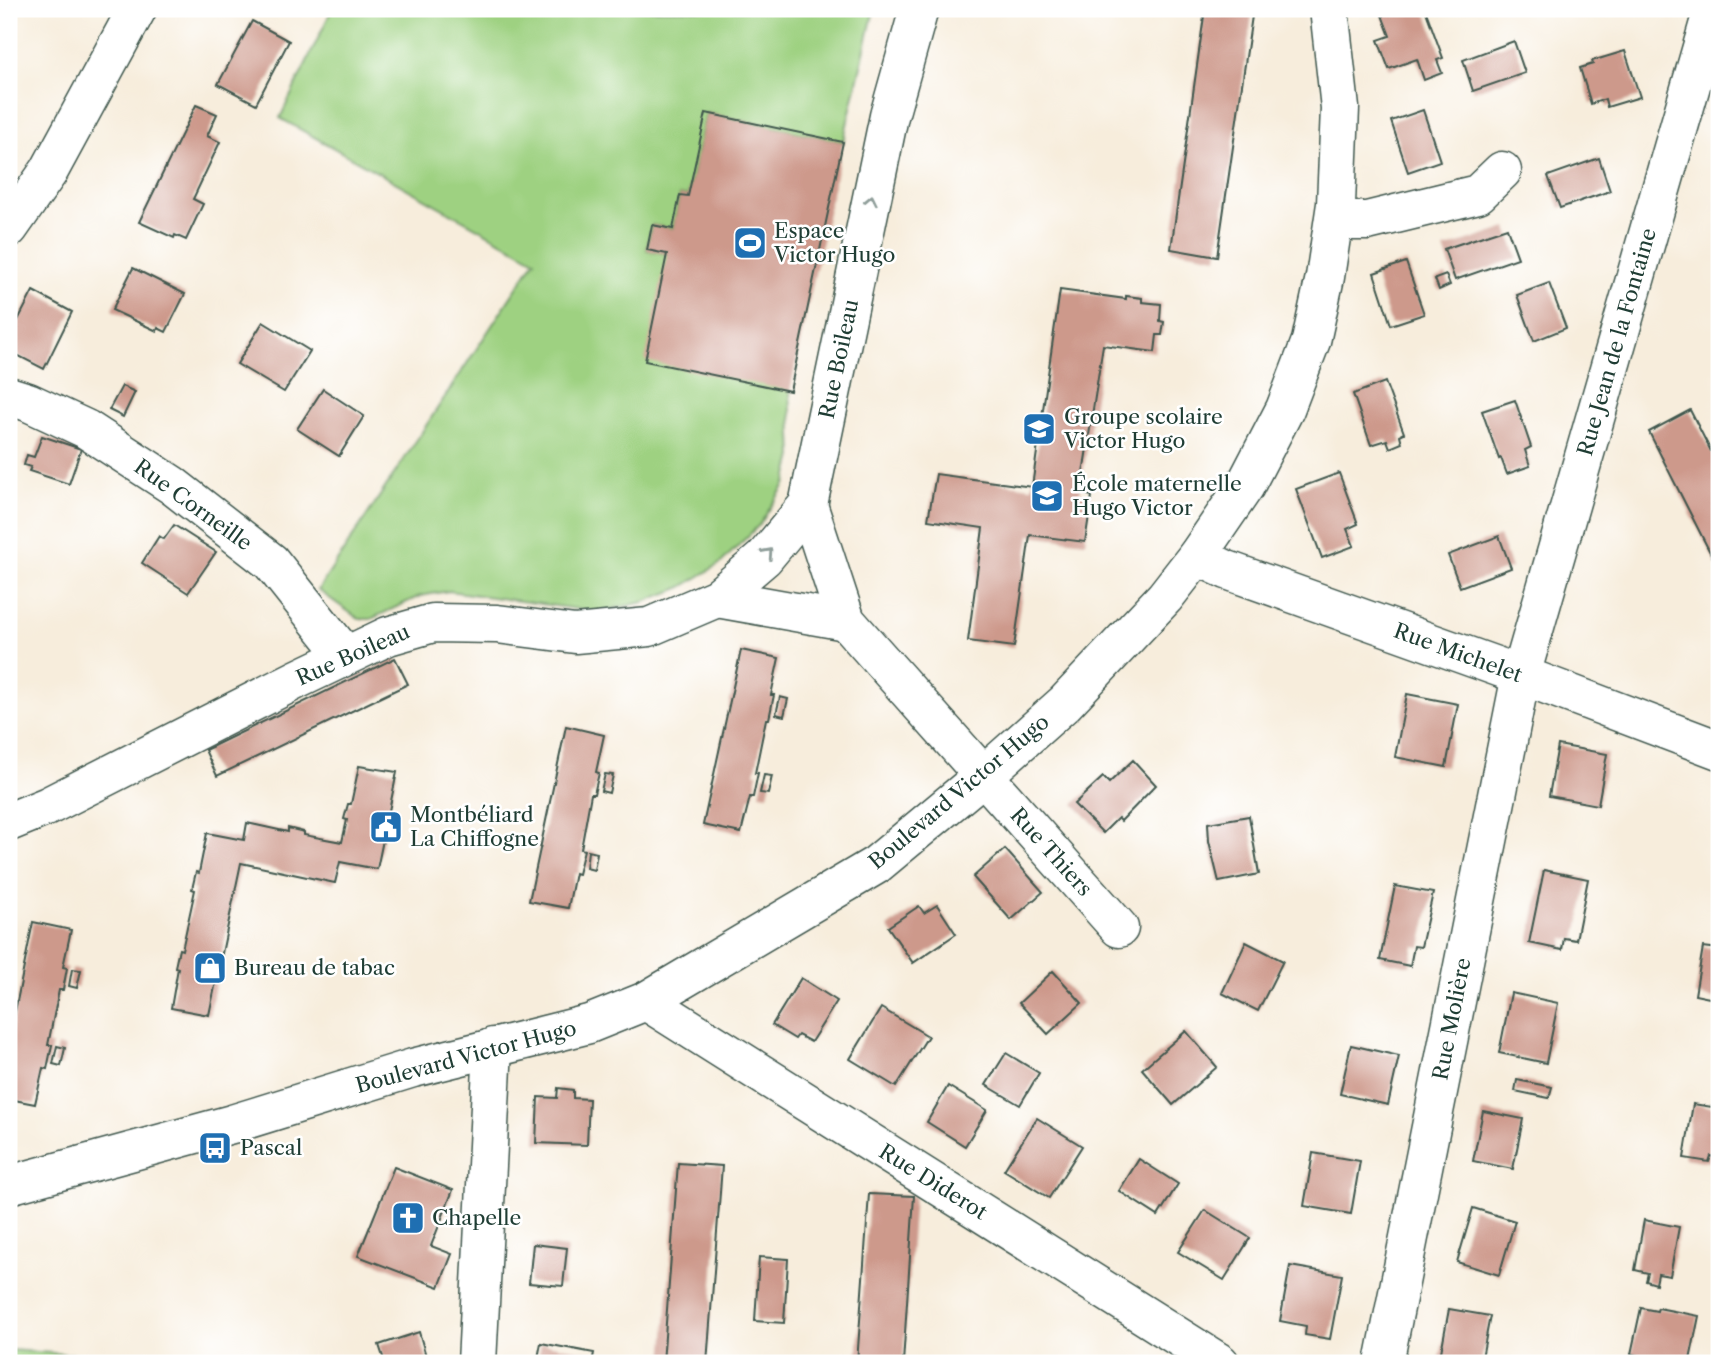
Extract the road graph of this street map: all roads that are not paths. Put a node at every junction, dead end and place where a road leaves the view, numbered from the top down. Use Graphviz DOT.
graph roads {
  1 [pos="137,9"];
  2 [pos="919,9"];
  3 [pos="1329,9"];
  4 [pos="1713,9"];
  5 [pos="1502,171"];
  6 [pos="1334,221"];
  7 [pos="9,228"];
  8 [pos="9,396"];
  9 [pos="808,505"];
  10 [pos="1197,556"];
  11 [pos="717,598"];
  12 [pos="846,621"];
  13 [pos="345,656"];
  14 [pos="1521,675"];
  15 [pos="1719,750"];
  16 [pos="983,776"];
  17 [pos="9,822"];
  18 [pos="1119,928"];
  19 [pos="646,1000"];
  20 [pos="493,1047"];
  21 [pos="9,1185"];
  22 [pos="477,1363"];
  23 [pos="1220,1363"];
  24 [pos="1384,1363"];
  1 -- 7 [label="street"];
  9 -- 2 [label="street, Rue Boileau, one-way"];
  3 -- 6 [label="street, Boulevard Victor Hugo"];
  4 -- 14 [label="street, Rue Jean de la Fontaine"];
  5 -- 6 [label="street"];
  6 -- 10 [label="street, Boulevard Victor Hugo"];
  8 -- 13 [label="street, Rue Corneille"];
  11 -- 9 [label="street, Rue Boileau, one-way"];
  9 -- 12 [label="street, Rue Boileau"];
  10 -- 14 [label="street, Rue Michelet"];
  10 -- 16 [label="street, Boulevard Victor Hugo"];
  11 -- 12 [label="street"];
  11 -- 13 [label="street, Rue Boileau"];
  12 -- 16 [label="street, Rue Boileau"];
  13 -- 17 [label="street, Rue Boileau"];
  14 -- 15 [label="street, Rue Michelet"];
  14 -- 24 [label="street, Rue Molière"];
  16 -- 18 [label="street, Rue Thiers"];
  16 -- 19 [label="street, Boulevard Victor Hugo"];
  19 -- 20 [label="street, Boulevard Victor Hugo"];
  19 -- 23 [label="street, Rue Diderot"];
  20 -- 21 [label="street, Boulevard Victor Hugo"];
  20 -- 22 [label="street"];
}
